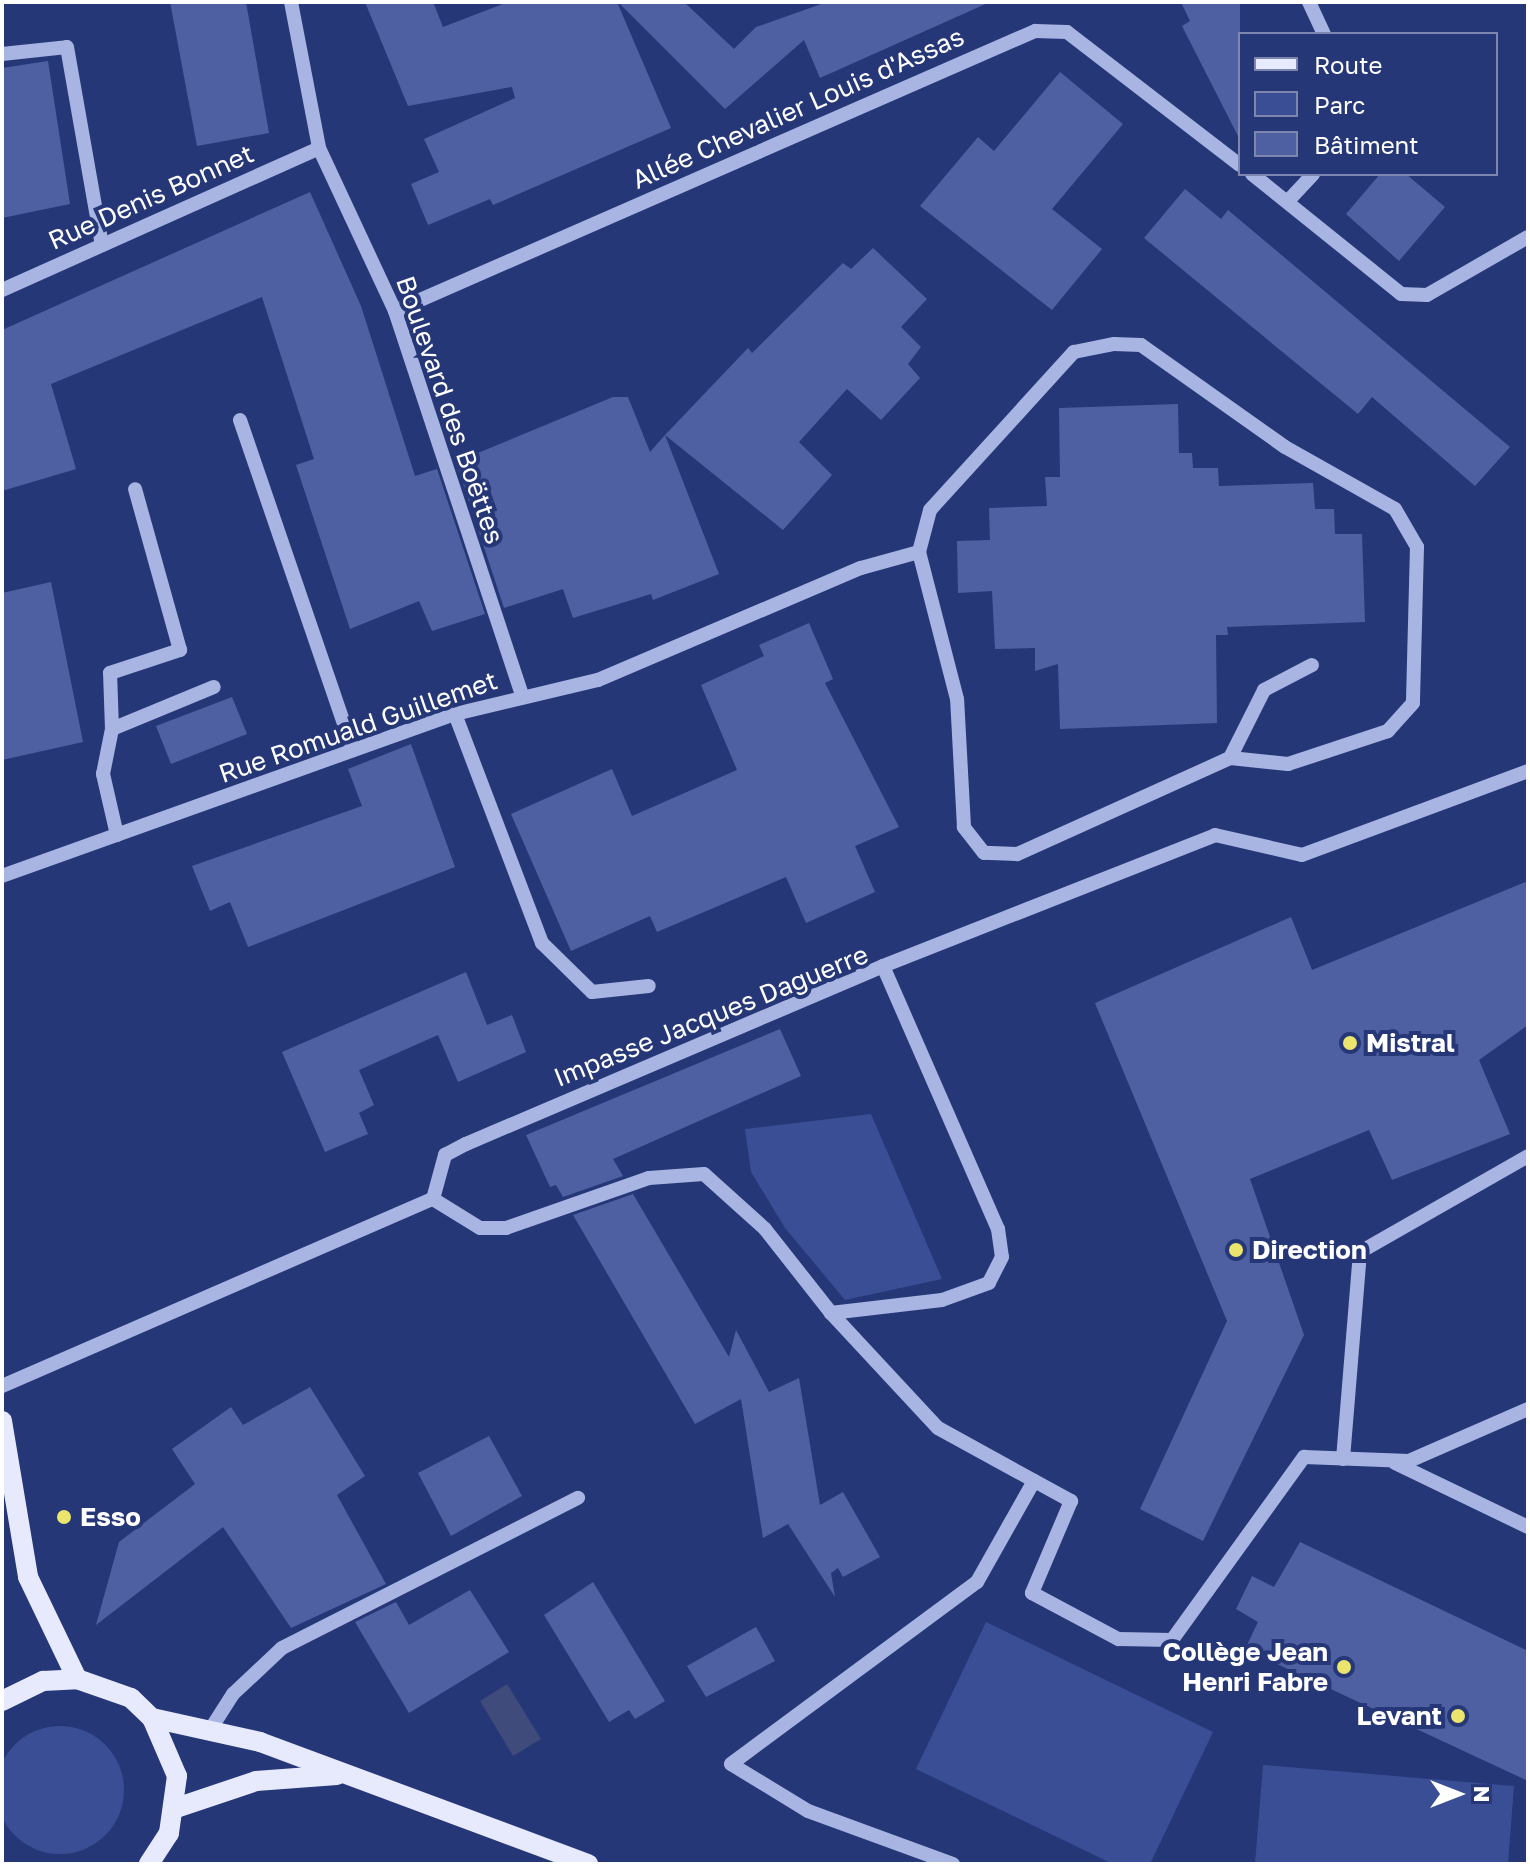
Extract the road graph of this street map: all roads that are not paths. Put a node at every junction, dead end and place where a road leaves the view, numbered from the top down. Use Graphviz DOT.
graph roads {
  1 [pos="1309,2"];
  2 [pos="293,3"];
  3 [pos="1323,32"];
  4 [pos="2,54"];
  5 [pos="319,148"];
  6 [pos="1238,163"];
  7 [pos="1255,176"];
  8 [pos="1311,176"];
  9 [pos="1288,201"];
  10 [pos="1528,237"];
  11 [pos="102,245"];
  12 [pos="2,290"];
  13 [pos="395,311"];
  14 [pos="240,420"];
  15 [pos="135,489"];
  16 [pos="919,552"];
  17 [pos="1312,665"];
  18 [pos="214,687"];
  19 [pos="523,697"];
  20 [pos="455,714"];
  21 [pos="112,729"];
  22 [pos="353,750"];
  23 [pos="1230,758"];
  24 [pos="1528,771"];
  25 [pos="117,835"];
  26 [pos="2,876"];
  27 [pos="883,966"];
  28 [pos="649,986"];
  29 [pos="1528,1156"];
  30 [pos="433,1199"];
  31 [pos="831,1313"];
  32 [pos="2,1386"];
  33 [pos="1528,1409"];
  34 [pos="2,1421"];
  35 [pos="1343,1459"];
  36 [pos="1389,1460"];
  37 [pos="1034,1481"];
  38 [pos="578,1498"];
  39 [pos="1528,1527"];
  40 [pos="77,1679"];
  41 [pos="2,1701"];
  42 [pos="152,1718"];
  43 [pos="210,1730"];
  44 [pos="345,1774"];
  45 [pos="176,1808"];
  46 [pos="149,1864"];
  47 [pos="588,1864"];
  48 [pos="953,1864"];
  1 -- 3 [label="street"];
  2 -- 5 [label="street, Boulevard des Boëttes"];
  4 -- 11 [label="street"];
  5 -- 11 [label="street, Rue Denis Bonnet"];
  5 -- 13 [label="street, Boulevard des Boëttes"];
  6 -- 13 [label="street, Allée Chevalier Louis d'Assas"];
  7 -- 9 [label="street"];
  8 -- 9 [label="street"];
  9 -- 10 [label="street"];
  11 -- 12 [label="street, Rue Denis Bonnet"];
  13 -- 19 [label="street, Boulevard des Boëttes"];
  14 -- 22 [label="street"];
  15 -- 21 [label="street"];
  16 -- 19 [label="street, Rue Romuald Guillemet"];
  16 -- 23 [label="street"];
  16 -- 23 [label="street"];
  17 -- 23 [label="street"];
  18 -- 21 [label="street"];
  19 -- 20 [label="street, Rue Romuald Guillemet"];
  20 -- 22 [label="street, Rue Romuald Guillemet"];
  20 -- 28 [label="street"];
  21 -- 25 [label="street"];
  22 -- 25 [label="street, Rue Romuald Guillemet"];
  24 -- 27 [label="street"];
  25 -- 26 [label="street, Rue Romuald Guillemet"];
  27 -- 30 [label="street, Impasse Jacques Daguerre"];
  27 -- 31 [label="street, Impasse Jacques Daguerre"];
  29 -- 35 [label="street"];
  30 -- 31 [label="street"];
  30 -- 32 [label="street"];
  31 -- 37 [label="street"];
  33 -- 36 [label="street"];
  34 -- 40 [label="main road"];
  35 -- 36 [label="street"];
  35 -- 37 [label="street"];
  36 -- 39 [label="street"];
  37 -- 48 [label="street"];
  38 -- 43 [label="street"];
  40 -- 41 [label="main road"];
  40 -- 42 [label="main road"];
  42 -- 43 [label="main road"];
  42 -- 45 [label="main road"];
  43 -- 44 [label="main road"];
  44 -- 45 [label="main road"];
  44 -- 47 [label="main road"];
  45 -- 46 [label="main road"];
}
